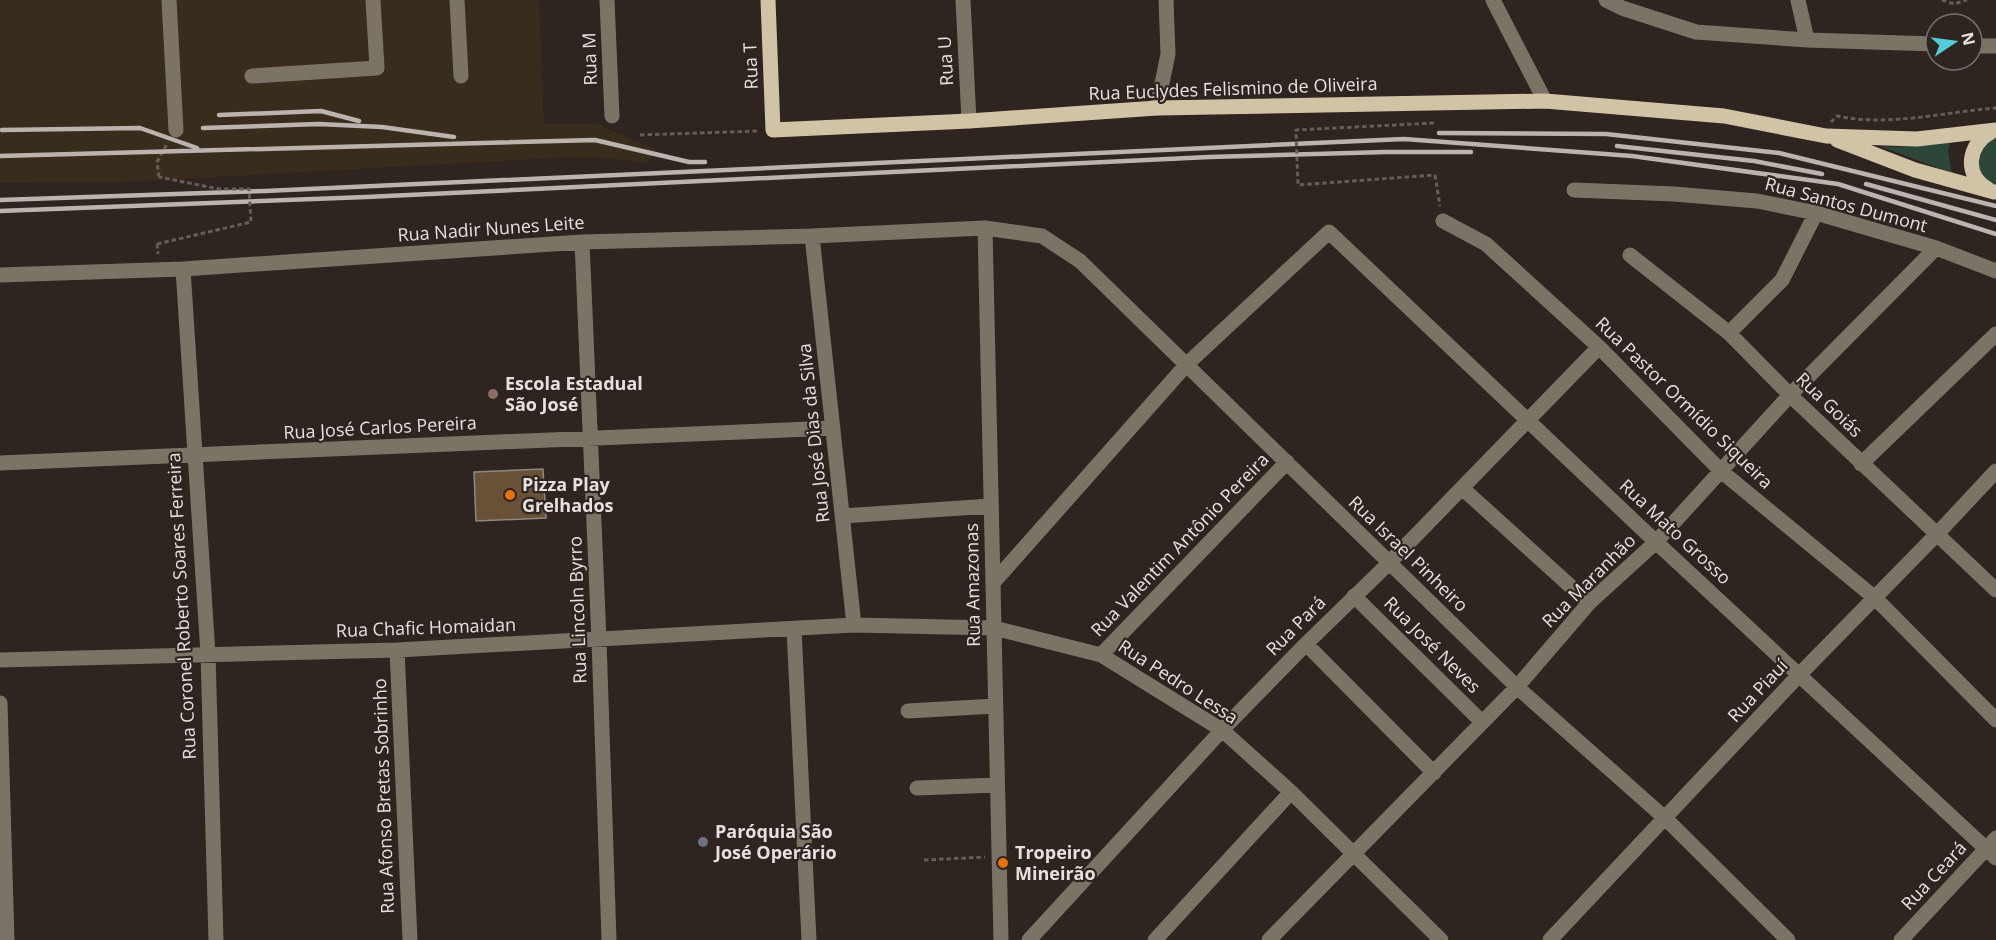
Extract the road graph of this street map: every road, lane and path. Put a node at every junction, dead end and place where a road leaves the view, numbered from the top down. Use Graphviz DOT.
graph roads {
  1 [pos="169,0"];
  2 [pos="373,0"];
  3 [pos="457,0"];
  4 [pos="607,0"];
  5 [pos="768,0"];
  6 [pos="963,0"];
  7 [pos="1166,0"];
  8 [pos="1493,0"];
  9 [pos="1606,0"];
  10 [pos="1798,0"];
  11 [pos="1942,0"];
  12 [pos="1967,0"];
  13 [pos="1807,40"];
  14 [pos="1924,44"];
  15 [pos="252,76"];
  16 [pos="461,76"];
  17 [pos="1545,101"];
  18 [pos="1157,108"];
  19 [pos="1996,108"];
  20 [pos="612,116"];
  21 [pos="969,121"];
  22 [pos="1831,121"];
  23 [pos="1434,123"];
  24 [pos="176,130"];
  25 [pos="773,130"];
  26 [pos="1996,130"];
  27 [pos="640,135"];
  28 [pos="1826,136"];
  29 [pos="1574,190"];
  30 [pos="1995,192"];
  31 [pos="1816,213"];
  32 [pos="1443,221"];
  33 [pos="985,228"];
  34 [pos="813,236"];
  35 [pos="582,242"];
  36 [pos="157,244"];
  37 [pos="1936,248"];
  38 [pos="1630,255"];
  39 [pos="183,269"];
  40 [pos="1996,271"];
  41 [pos="0,275"];
  42 [pos="1729,333"];
  43 [pos="1996,334"];
  44 [pos="1599,347"];
  45 [pos="1187,364"];
  46 [pos="1790,395"];
  47 [pos="1528,420"];
  48 [pos="833,428"];
  49 [pos="590,439"];
  50 [pos="194,456"];
  51 [pos="1287,462"];
  52 [pos="0,464"];
  53 [pos="1861,464"];
  54 [pos="1721,471"];
  55 [pos="1996,471"];
  56 [pos="1462,488"];
  57 [pos="991,506"];
  58 [pos="843,516"];
  59 [pos="1937,534"];
  60 [pos="1656,542"];
  61 [pos="1389,563"];
  62 [pos="993,583"];
  63 [pos="1996,590"];
  64 [pos="1354,596"];
  65 [pos="1875,598"];
  66 [pos="1589,603"];
  67 [pos="854,626"];
  68 [pos="994,628"];
  69 [pos="794,629"];
  70 [pos="600,640"];
  71 [pos="1306,644"];
  72 [pos="397,651"];
  73 [pos="208,654"];
  74 [pos="1101,655"];
  75 [pos="0,660"];
  76 [pos="1799,675"];
  77 [pos="1517,687"];
  78 [pos="0,703"];
  79 [pos="995,706"];
  80 [pos="908,711"];
  81 [pos="1996,720"];
  82 [pos="1482,722"];
  83 [pos="1222,730"];
  84 [pos="1434,773"];
  85 [pos="997,785"];
  86 [pos="917,788"];
  87 [pos="1291,792"];
  88 [pos="1666,819"];
  89 [pos="1993,848"];
  90 [pos="1354,854"];
  91 [pos="999,856"];
  92 [pos="924,860"];
  93 [pos="7,940"];
  94 [pos="216,940"];
  95 [pos="410,940"];
  96 [pos="609,940"];
  97 [pos="809,940"];
  98 [pos="1001,940"];
  99 [pos="1029,940"];
  100 [pos="1155,940"];
  101 [pos="1269,940"];
  102 [pos="1441,940"];
  103 [pos="1550,940"];
  104 [pos="1788,940"];
  105 [pos="1901,940"];
  1 -- 24 [label="street"];
  2 -- 15 [label="street"];
  3 -- 16 [label="street"];
  4 -- 20 [label="street, Rua M"];
  5 -- 25 [label="main road, Rua T"];
  6 -- 21 [label="street, Rua U"];
  7 -- 18 [label="street"];
  8 -- 17 [label="street"];
  9 -- 13 [label="street"];
  10 -- 13 [label="street"];
  11 -- 12 [label="path"];
  13 -- 14 [label="street"];
  17 -- 18 [label="main road, Rua Euclydes Felismino de Oliveira"];
  17 -- 28 [label="main road, Rua Euclydes Felismino de Oliveira"];
  18 -- 21 [label="main road, Rua Euclydes Felismino de Oliveira"];
  19 -- 22 [label="path"];
  21 -- 25 [label="main road, Rua Euclydes Felismino de Oliveira"];
  23 -- 32 [label="path, bridge"];
  24 -- 36 [label="path, bridge"];
  25 -- 27 [label="path"];
  26 -- 28 [label="main road"];
  26 -- 30 [label="main road"];
  28 -- 30 [label="main road"];
  29 -- 31 [label="street, Rua Santos Dumont"];
  31 -- 37 [label="street, Rua Santos Dumont"];
  31 -- 42 [label="street"];
  32 -- 44 [label="street, Rua Pastor Ormídio Siqueira"];
  33 -- 34 [label="street, Rua Nadir Nunes Leite"];
  33 -- 45 [label="street, Rua Israel Pinheiro"];
  33 -- 57 [label="street, Rua Amazonas"];
  34 -- 35 [label="street, Rua Nadir Nunes Leite"];
  34 -- 48 [label="street, Rua José Dias da Silva"];
  35 -- 39 [label="street, Rua Nadir Nunes Leite"];
  35 -- 49 [label="street, Rua Lincoln Byrro"];
  37 -- 40 [label="street, Rua Santos Dumont"];
  37 -- 46 [label="street, Rua Maranhão"];
  38 -- 42 [label="street, Rua Goiás"];
  39 -- 41 [label="street, Rua Nadir Nunes Leite"];
  39 -- 50 [label="street, Rua Coronel Roberto Soares Ferreira"];
  42 -- 46 [label="street, Rua Goiás"];
  43 -- 53 [label="street"];
  44 -- 47 [label="street, Rua Pará"];
  44 -- 54 [label="street, Rua Pastor Ormídio Siqueira"];
  45 -- 47 [label="street, Rua Mato Grosso"];
  45 -- 51 [label="street, Rua Israel Pinheiro"];
  45 -- 62 [label="street"];
  46 -- 53 [label="street, Rua Goiás"];
  46 -- 54 [label="street, Rua Maranhão"];
  47 -- 56 [label="street, Rua Pará"];
  47 -- 60 [label="street, Rua Mato Grosso"];
  48 -- 49 [label="street, Rua José Carlos Pereira"];
  48 -- 58 [label="street, Rua José Dias da Silva"];
  49 -- 50 [label="street, Rua José Carlos Pereira"];
  49 -- 70 [label="street, Rua Lincoln Byrro"];
  50 -- 52 [label="street, Rua José Carlos Pereira"];
  50 -- 73 [label="street, Rua Coronel Roberto Soares Ferreira"];
  51 -- 61 [label="street, Rua Israel Pinheiro"];
  51 -- 74 [label="street, Rua Valentim Antônio Pereira"];
  53 -- 59 [label="street, Rua Goiás"];
  54 -- 60 [label="street, Rua Maranhão"];
  54 -- 65 [label="street, Rua Pastor Ormídio Siqueira"];
  55 -- 59 [label="street, Rua Piauí"];
  56 -- 61 [label="street, Rua Pará"];
  56 -- 66 [label="street"];
  57 -- 58 [label="street"];
  57 -- 62 [label="street, Rua Amazonas"];
  58 -- 67 [label="street, Rua José Dias da Silva"];
  59 -- 63 [label="street, Rua Goiás"];
  59 -- 65 [label="street, Rua Piauí"];
  60 -- 66 [label="street, Rua Maranhão"];
  60 -- 76 [label="street, Rua Mato Grosso"];
  61 -- 64 [label="street, Rua Pará"];
  61 -- 77 [label="street, Rua Israel Pinheiro"];
  62 -- 68 [label="street, Rua Amazonas"];
  64 -- 71 [label="street, Rua Pará"];
  64 -- 82 [label="street, Rua José Neves"];
  65 -- 76 [label="street, Rua Piauí"];
  65 -- 81 [label="street, Rua Pastor Ormídio Siqueira"];
  66 -- 77 [label="street, Rua Maranhão"];
  67 -- 68 [label="street, Rua Pedro Lessa"];
  67 -- 69 [label="street, Rua Chafic Homaidan"];
  68 -- 74 [label="street, Rua Pedro Lessa"];
  68 -- 79 [label="street, Rua Amazonas"];
  69 -- 70 [label="street, Rua Chafic Homaidan"];
  69 -- 97 [label="street"];
  70 -- 72 [label="street, Rua Chafic Homaidan"];
  70 -- 96 [label="street, Rua Lincoln Byrro"];
  71 -- 83 [label="street, Rua Pará"];
  71 -- 84 [label="street"];
  72 -- 73 [label="street, Rua Chafic Homaidan"];
  72 -- 95 [label="street, Rua Afonso Bretas Sobrinho"];
  73 -- 75 [label="street, Rua Chafic Homaidan"];
  73 -- 94 [label="street, Rua Coronel Roberto Soares Ferreira"];
  74 -- 83 [label="street, Rua Pedro Lessa"];
  76 -- 88 [label="street, Rua Piauí"];
  76 -- 89 [label="street, Rua Mato Grosso"];
  77 -- 82 [label="street, Rua Maranhão"];
  77 -- 88 [label="street, Rua Israel Pinheiro"];
  78 -- 93 [label="street"];
  79 -- 80 [label="street"];
  79 -- 85 [label="street, Rua Amazonas"];
  82 -- 84 [label="street, Rua Maranhão"];
  83 -- 87 [label="street, Rua Pedro Lessa"];
  83 -- 99 [label="street, Rua Pará"];
  84 -- 90 [label="street, Rua Maranhão"];
  85 -- 86 [label="street"];
  85 -- 91 [label="street, Rua Amazonas"];
  87 -- 90 [label="street, Rua Pedro Lessa"];
  87 -- 100 [label="street"];
  88 -- 103 [label="street, Rua Piauí"];
  88 -- 104 [label="street, Rua Israel Pinheiro"];
  89 -- 105 [label="street, Rua Ceará"];
  90 -- 101 [label="street, Rua Maranhão"];
  90 -- 102 [label="street, Rua Pedro Lessa"];
  91 -- 92 [label="path"];
  91 -- 98 [label="street, Rua Amazonas"];
}
